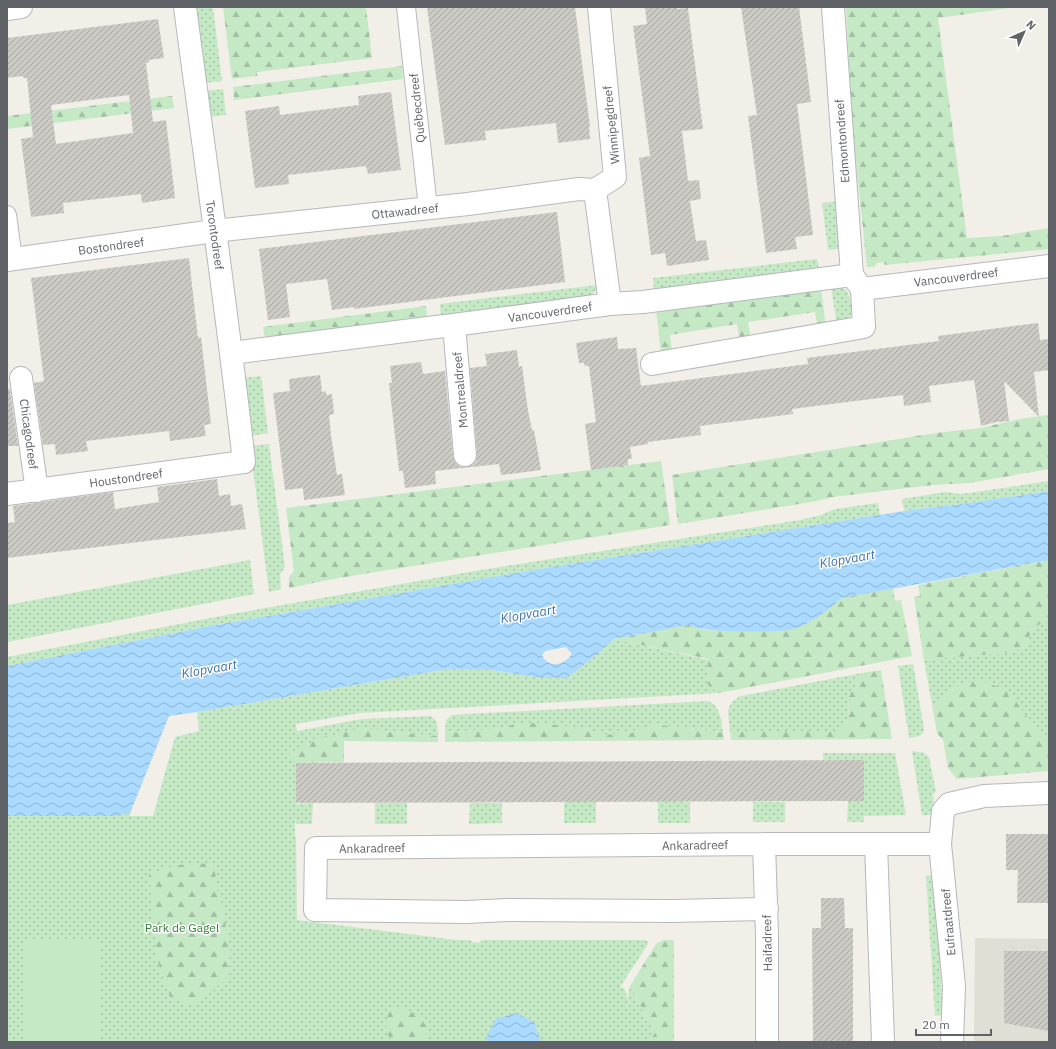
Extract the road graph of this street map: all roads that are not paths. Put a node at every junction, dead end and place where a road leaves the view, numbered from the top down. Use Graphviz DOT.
graph roads {
  1 [pos="21,7"];
  2 [pos="185,7"];
  3 [pos="406,7"];
  4 [pos="599,7"];
  5 [pos="833,7"];
  6 [pos="7,9"];
  7 [pos="595,190"];
  8 [pos="428,208"];
  9 [pos="7,215"];
  10 [pos="214,231"];
  11 [pos="10,259"];
  12 [pos="1049,266"];
  13 [pos="857,282"];
  14 [pos="610,304"];
  15 [pos="454,325"];
  16 [pos="232,353"];
  17 [pos="652,364"];
  18 [pos="21,378"];
  19 [pos="465,455"];
  20 [pos="244,462"];
  21 [pos="37,491"];
  22 [pos="7,494"];
  23 [pos="1049,794"];
  24 [pos="764,844"];
  25 [pos="876,844"];
  26 [pos="940,844"];
  27 [pos="767,909"];
  28 [pos="767,1042"];
  29 [pos="883,1042"];
  30 [pos="952,1042"];
  1 -- 6 [label="street"];
  2 -- 10 [label="street, Torontodreef"];
  3 -- 8 [label="street, Québecdreef"];
  4 -- 7 [label="street, Winnipegdreef"];
  5 -- 13 [label="street, Edmontondreef"];
  7 -- 8 [label="street, Ottawadreef"];
  7 -- 14 [label="street"];
  8 -- 10 [label="street, Ottawadreef"];
  9 -- 11 [label="street"];
  10 -- 11 [label="street, Bostondreef"];
  10 -- 16 [label="street, Torontodreef"];
  12 -- 13 [label="street, Vancouverdreef"];
  13 -- 14 [label="street, Vancouverdreef"];
  13 -- 17 [label="street"];
  14 -- 15 [label="street, Vancouverdreef"];
  15 -- 16 [label="street, Vancouverdreef"];
  15 -- 19 [label="street, Montrealdreef"];
  16 -- 20 [label="street, Torontodreef"];
  18 -- 21 [label="street, Chicagodreef"];
  20 -- 21 [label="street, Houstondreef"];
  21 -- 22 [label="street, Houstondreef"];
  23 -- 26 [label="street, Eufraatdreef"];
  24 -- 25 [label="street, Ankaradreef"];
  24 -- 27 [label="street, Haifadreef"];
  24 -- 27 [label="street, Ankaradreef"];
  25 -- 26 [label="street, Ankaradreef"];
  25 -- 29 [label="street"];
  26 -- 30 [label="street, Eufraatdreef"];
  27 -- 28 [label="street, Haifadreef"];
}
